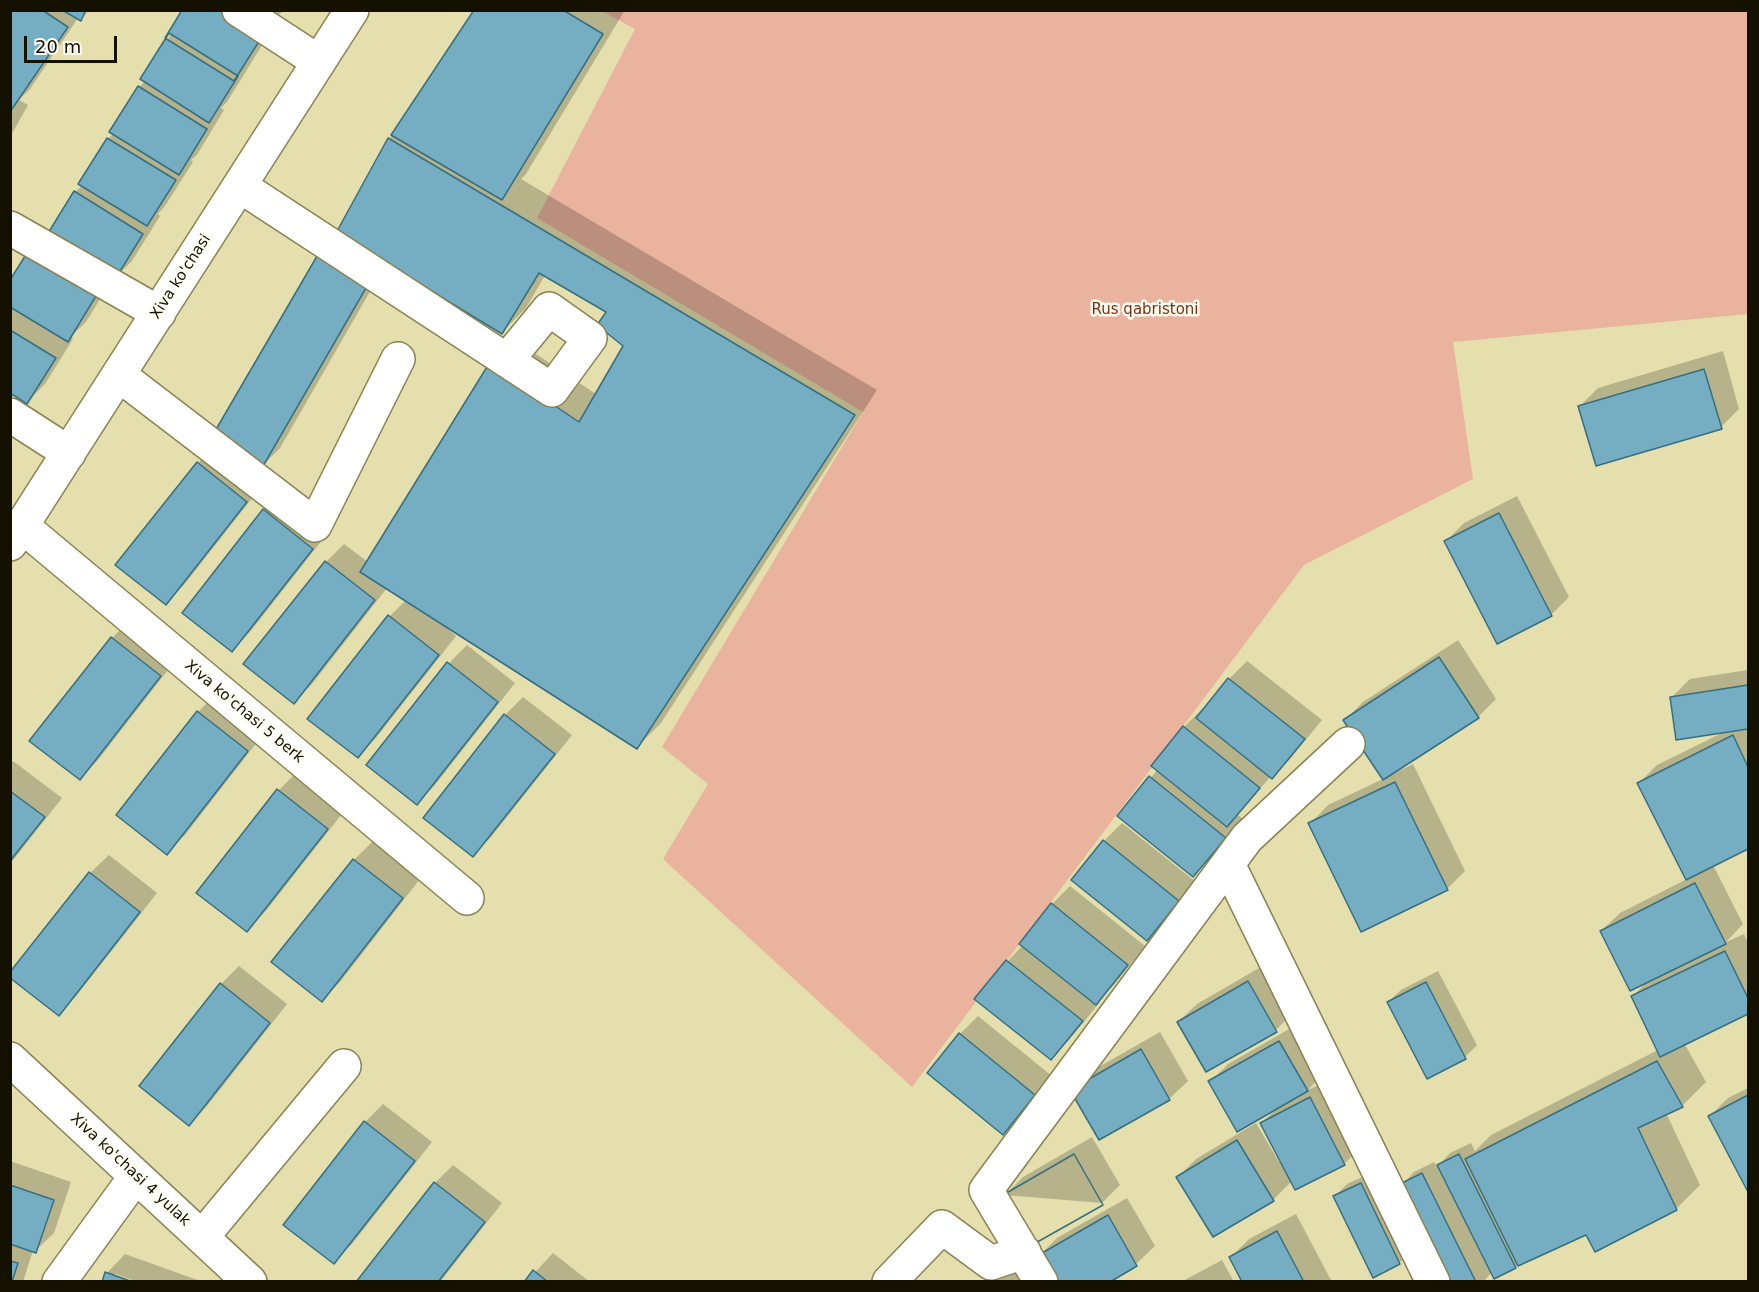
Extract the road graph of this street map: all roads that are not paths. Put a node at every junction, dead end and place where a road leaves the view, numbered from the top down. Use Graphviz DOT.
graph roads {
  1 [pos="239,10"];
  2 [pos="352,10"];
  3 [pos="319,62"];
  4 [pos="240,186"];
  5 [pos="10,228"];
  6 [pos="159,313"];
  7 [pos="398,359"];
  8 [pos="507,360"];
  9 [pos="118,375"];
  10 [pos="10,415"];
  11 [pos="69,453"];
  12 [pos="16,535"];
  13 [pos="1348,744"];
  14 [pos="1228,864"];
  15 [pos="467,898"];
  16 [pos="10,1059"];
  17 [pos="344,1066"];
  18 [pos="136,1176"];
  19 [pos="202,1237"];
  20 [pos="1024,1252"];
  21 [pos="59,1281"];
  22 [pos="250,1281"];
  23 [pos="889,1281"];
  24 [pos="1041,1281"];
  25 [pos="1433,1281"];
  1 -- 3 [label="street"];
  2 -- 3 [label="street, Xiva ko'chasi"];
  3 -- 4 [label="street, Xiva ko'chasi"];
  4 -- 6 [label="street, Xiva ko'chasi"];
  4 -- 8 [label="street"];
  5 -- 6 [label="street"];
  6 -- 9 [label="street, Xiva ko'chasi"];
  7 -- 9 [label="street"];
  9 -- 11 [label="street, Xiva ko'chasi"];
  10 -- 11 [label="street"];
  11 -- 12 [label="street, Xiva ko'chasi"];
  12 -- 15 [label="street, Xiva ko'chasi 5 berk"];
  13 -- 14 [label="street"];
  14 -- 20 [label="street"];
  14 -- 25 [label="street"];
  16 -- 18 [label="street, Xiva ko'chasi 4 yulak"];
  17 -- 19 [label="street"];
  18 -- 19 [label="street, Xiva ko'chasi 4 yulak"];
  18 -- 21 [label="street"];
  19 -- 22 [label="street, Xiva ko'chasi 4 yulak"];
  20 -- 23 [label="street"];
  20 -- 24 [label="street"];
}
